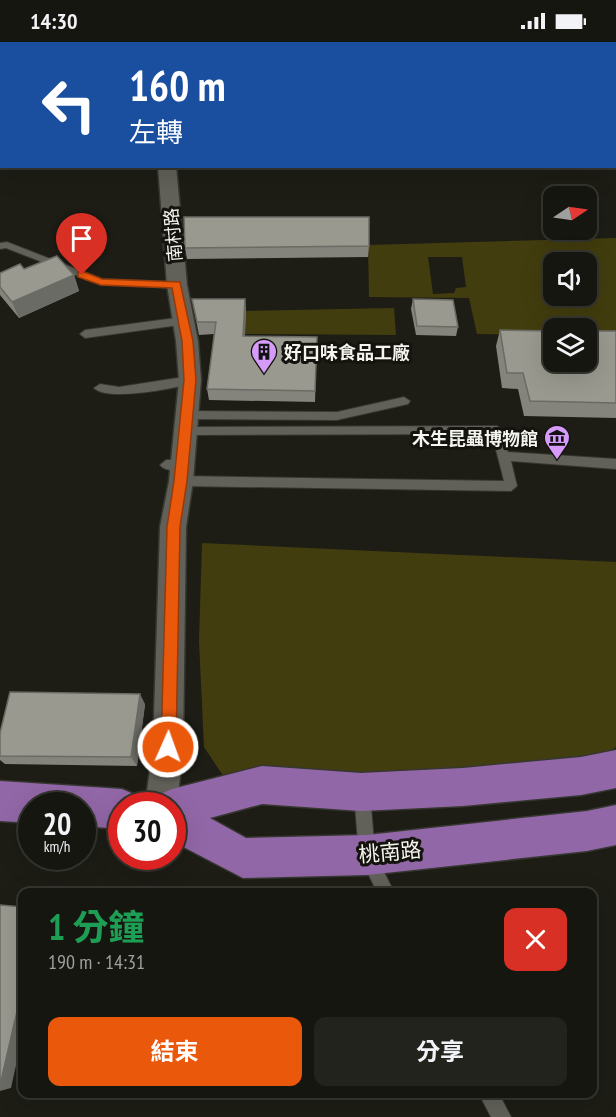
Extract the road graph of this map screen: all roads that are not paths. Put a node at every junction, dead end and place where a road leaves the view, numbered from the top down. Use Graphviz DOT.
graph roads {
  1 [pos="167,168"];
  2 [pos="0,246"];
  3 [pos="177,285"];
  4 [pos="183,321"];
  5 [pos="85,334"];
  6 [pos="190,380"];
  7 [pos="100,388"];
  8 [pos="404,401"];
  9 [pos="186,423"];
  10 [pos="504,456"];
  11 [pos="616,464"];
  12 [pos="176,470"];
  13 [pos="616,769"];
  14 [pos="163,792"];
  15 [pos="362,792"];
  16 [pos="0,801"];
  17 [pos="186,805"];
  18 [pos="108,808"];
  19 [pos="616,825"];
  20 [pos="186,827"];
  21 [pos="367,855"];
  22 [pos="384,888"];
  23 [pos="491,1098"];
  24 [pos="501,1117"];
  1 -- 3 [label="street, 南村路"];
  2 -- 3 [label="lane"];
  3 -- 4 [label="street, 南村路"];
  4 -- 5 [label="lane"];
  4 -- 6 [label="street, 南村路"];
  6 -- 7 [label="lane"];
  6 -- 9 [label="street, 南村路"];
  8 -- 9 [label="lane"];
  9 -- 10 [label="lane"];
  9 -- 12 [label="street, 南村路"];
  10 -- 11 [label="lane"];
  10 -- 12 [label="lane"];
  12 -- 14 [label="street, 南村路"];
  13 -- 15 [label="main road"];
  15 -- 17 [label="main road"];
  15 -- 21 [label="lane"];
  16 -- 18 [label="main road"];
  19 -- 21 [label="main road, 桃南路"];
  20 -- 21 [label="main road, 桃南路"];
  21 -- 22 [label="lane"];
  23 -- 24 [label="lane"];
}
